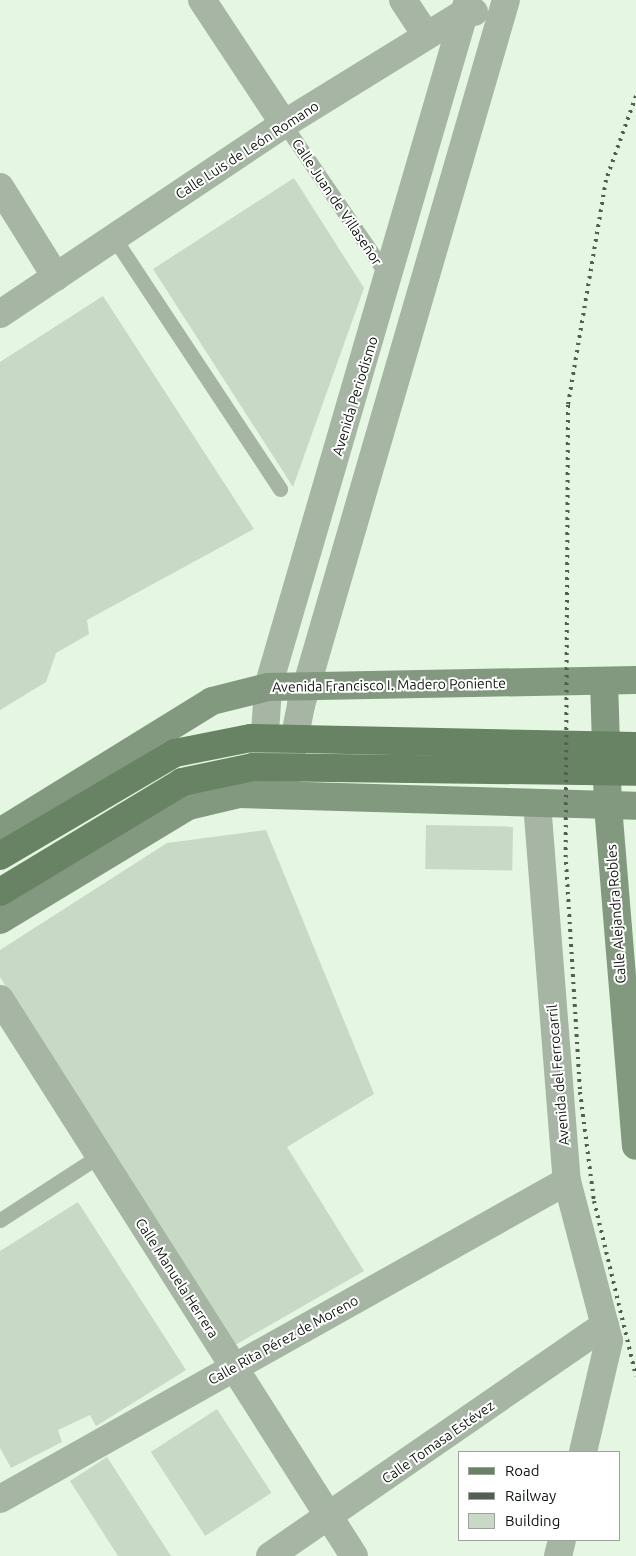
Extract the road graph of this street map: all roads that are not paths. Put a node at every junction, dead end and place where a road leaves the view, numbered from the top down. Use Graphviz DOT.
graph roads {
  1 [pos="202,0"];
  2 [pos="403,0"];
  3 [pos="466,6"];
  4 [pos="505,6"];
  5 [pos="426,35"];
  6 [pos="284,124"];
  7 [pos="0,187"];
  8 [pos="114,238"];
  9 [pos="56,277"];
  10 [pos="390,279"];
  11 [pos="0,314"];
  12 [pos="280,489"];
  13 [pos="636,680"];
  14 [pos="604,681"];
  15 [pos="307,686"];
  16 [pos="268,687"];
  17 [pos="636,746"];
  18 [pos="636,772"];
  19 [pos="275,794"];
  20 [pos="537,804"];
  21 [pos="608,806"];
  22 [pos="636,806"];
  23 [pos="0,832"];
  24 [pos="0,856"];
  25 [pos="0,892"];
  26 [pos="0,920"];
  27 [pos="0,999"];
  28 [pos="636,1146"];
  29 [pos="99,1156"];
  30 [pos="567,1181"];
  31 [pos="0,1220"];
  32 [pos="607,1333"];
  33 [pos="234,1368"];
  34 [pos="582,1451"];
  35 [pos="0,1499"];
  36 [pos="330,1518"];
  37 [pos="562,1541"];
  38 [pos="270,1556"];
  39 [pos="354,1556"];
  40 [pos="558,1556"];
  1 -- 6 [label="street, Calle Juan de Villaseñor"];
  2 -- 5 [label="street"];
  3 -- 4 [label="street"];
  3 -- 5 [label="street, Calle Luis de León Romano"];
  3 -- 10 [label="street, Avenida Periodismo"];
  4 -- 15 [label="street"];
  5 -- 6 [label="street, Calle Luis de León Romano"];
  6 -- 8 [label="street, Calle Luis de León Romano"];
  6 -- 10 [label="lane, Calle Juan de Villaseñor"];
  7 -- 9 [label="street"];
  8 -- 9 [label="street, Calle Luis de León Romano"];
  8 -- 12 [label="lane"];
  9 -- 11 [label="street, Calle Luis de León Romano"];
  10 -- 16 [label="street, Avenida Periodismo"];
  13 -- 14 [label="main road, Avenida Francisco I. Madero Poniente"];
  14 -- 15 [label="main road, Avenida Francisco I. Madero Poniente"];
  14 -- 21 [label="main road, Calle Alejandra Robles"];
  15 -- 16 [label="main road, Avenida Francisco I. Madero Poniente"];
  15 -- 19 [label="street"];
  16 -- 19 [label="street, Avenida Periodismo"];
  16 -- 23 [label="main road, Avenida Francisco I. Madero Poniente"];
  17 -- 24 [label="main road"];
  18 -- 25 [label="main road"];
  19 -- 20 [label="main road"];
  19 -- 26 [label="main road"];
  20 -- 21 [label="main road"];
  20 -- 30 [label="street, Avenida del Ferrocarril"];
  21 -- 22 [label="main road"];
  21 -- 28 [label="main road, Calle Alejandra Robles"];
  27 -- 29 [label="street, Calle Manuela Herrera"];
  29 -- 31 [label="lane"];
  29 -- 33 [label="street, Calle Manuela Herrera"];
  30 -- 32 [label="street, Avenida del Ferrocarril"];
  30 -- 33 [label="street, Calle Rita Pérez de Moreno"];
  32 -- 34 [label="street"];
  32 -- 36 [label="street, Calle Tomasa Estévez"];
  33 -- 35 [label="street, Calle Rita Pérez de Moreno"];
  33 -- 36 [label="street, Calle Manuela Herrera"];
  36 -- 38 [label="street, Calle Tomasa Estévez"];
  36 -- 39 [label="street, Calle Manuela Herrera"];
  37 -- 40 [label="street"];
}
